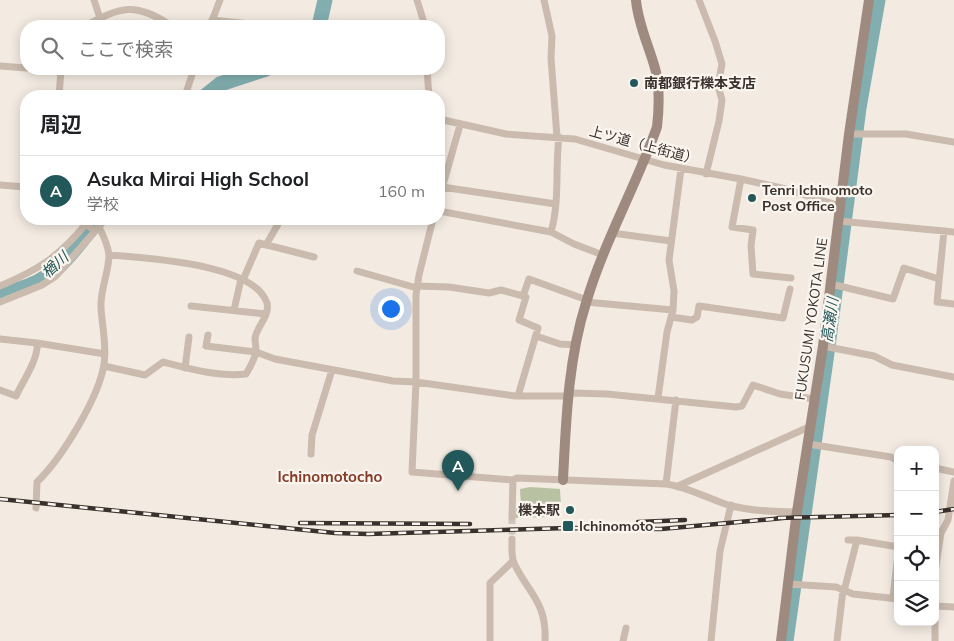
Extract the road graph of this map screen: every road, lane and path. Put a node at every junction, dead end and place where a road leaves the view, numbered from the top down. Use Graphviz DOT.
graph roads {
  1 [pos="94,0"];
  2 [pos="220,0"];
  3 [pos="417,0"];
  4 [pos="544,0"];
  5 [pos="699,0"];
  6 [pos="869,0"];
  7 [pos="636,1"];
  8 [pos="100,18"];
  9 [pos="96,20"];
  10 [pos="160,20"];
  11 [pos="212,20"];
  12 [pos="423,20"];
  13 [pos="0,66"];
  14 [pos="20,68"];
  15 [pos="61,75"];
  16 [pos="192,75"];
  17 [pos="427,75"];
  18 [pos="59,90"];
  19 [pos="187,90"];
  20 [pos="428,90"];
  21 [pos="445,120"];
  22 [pos="460,124"];
  23 [pos="849,134"];
  24 [pos="558,137"];
  25 [pos="954,142"];
  26 [pos="645,159"];
  27 [pos="681,170"];
  28 [pos="706,174"];
  29 [pos="445,176"];
  30 [pos="741,179"];
  31 [pos="0,185"];
  32 [pos="20,186"];
  33 [pos="445,187"];
  34 [pos="556,204"];
  35 [pos="840,206"];
  36 [pos="445,212"];
  37 [pos="838,221"];
  38 [pos="89,225"];
  39 [pos="95,225"];
  40 [pos="277,225"];
  41 [pos="432,225"];
  42 [pos="92,227"];
  43 [pos="944,231"];
  44 [pos="551,232"];
  45 [pos="954,232"];
  46 [pos="612,233"];
  47 [pos="671,241"];
  48 [pos="266,245"];
  49 [pos="109,255"];
  50 [pos="603,255"];
  51 [pos="314,258"];
  52 [pos="357,271"];
  53 [pos="791,278"];
  54 [pos="242,279"];
  55 [pos="939,279"];
  56 [pos="831,284"];
  57 [pos="0,286"];
  58 [pos="417,287"];
  59 [pos="790,288"];
  60 [pos="523,296"];
  61 [pos="586,301"];
  62 [pos="0,302"];
  63 [pos="954,304"];
  64 [pos="191,306"];
  65 [pos="234,310"];
  66 [pos="266,314"];
  67 [pos="672,314"];
  68 [pos="208,335"];
  69 [pos="536,336"];
  70 [pos="189,337"];
  71 [pos="0,339"];
  72 [pos="37,343"];
  73 [pos="576,345"];
  74 [pos="823,346"];
  75 [pos="256,352"];
  76 [pos="105,354"];
  77 [pos="104,366"];
  78 [pos="184,368"];
  79 [pos="332,370"];
  80 [pos="954,378"];
  81 [pos="416,382"];
  82 [pos="0,390"];
  83 [pos="518,396"];
  84 [pos="568,396"];
  85 [pos="658,398"];
  86 [pos="814,399"];
  87 [pos="676,400"];
  88 [pos="811,426"];
  89 [pos="808,444"];
  90 [pos="311,454"];
  91 [pos="894,459"];
  92 [pos="939,469"];
  93 [pos="954,472"];
  94 [pos="513,480"];
  95 [pos="563,480"];
  96 [pos="954,482"];
  97 [pos="666,484"];
  98 [pos="678,486"];
  99 [pos="731,506"];
  100 [pos="36,508"];
  101 [pos="797,512"];
  102 [pos="512,517"];
  103 [pos="512,539"];
  104 [pos="848,540"];
  105 [pos="857,540"];
  106 [pos="939,545"];
  107 [pos="894,546"];
  108 [pos="513,561"];
  109 [pos="792,585"];
  110 [pos="844,591"];
  111 [pos="894,599"];
  112 [pos="939,606"];
  113 [pos="954,607"];
  114 [pos="935,626"];
  115 [pos="626,628"];
  116 [pos="490,641"];
  117 [pos="545,641"];
  118 [pos="623,641"];
  119 [pos="711,641"];
  120 [pos="782,641"];
  121 [pos="837,641"];
  122 [pos="935,641"];
  1 -- 8 [label="street"];
  2 -- 11 [label="street"];
  3 -- 12 [label="street"];
  4 -- 24 [label="street"];
  5 -- 28 [label="street"];
  6 -- 23 [label="main road, FUKUSUMI YOKOTA LINE"];
  7 -- 26 [label="main road"];
  8 -- 9 [label="street"];
  8 -- 10 [label="street"];
  13 -- 14 [label="street"];
  15 -- 18 [label="street"];
  16 -- 19 [label="street"];
  17 -- 20 [label="street"];
  21 -- 22 [label="street, 上ツ道（上街道）"];
  22 -- 24 [label="street, 上ツ道（上街道）"];
  22 -- 29 [label="street"];
  23 -- 25 [label="street"];
  23 -- 35 [label="main road, FUKUSUMI YOKOTA LINE"];
  24 -- 26 [label="street, 上ツ道（上街道）"];
  24 -- 34 [label="street"];
  26 -- 27 [label="street, 上ツ道（上街道）"];
  26 -- 46 [label="main road"];
  27 -- 28 [label="street, 上ツ道（上街道）"];
  27 -- 47 [label="street"];
  28 -- 30 [label="street, 上ツ道（上街道）"];
  30 -- 35 [label="street, 上ツ道（上街道）"];
  30 -- 53 [label="street"];
  31 -- 32 [label="street"];
  33 -- 34 [label="street"];
  34 -- 44 [label="street"];
  35 -- 37 [label="main road, FUKUSUMI YOKOTA LINE"];
  36 -- 44 [label="street"];
  37 -- 43 [label="street"];
  37 -- 56 [label="main road, FUKUSUMI YOKOTA LINE"];
  38 -- 42 [label="street"];
  39 -- 42 [label="street"];
  40 -- 48 [label="street"];
  41 -- 58 [label="street"];
  42 -- 49 [label="street"];
  42 -- 57 [label="street"];
  42 -- 62 [label="street"];
  43 -- 45 [label="street"];
  43 -- 55 [label="street"];
  44 -- 50 [label="street"];
  46 -- 47 [label="street"];
  46 -- 50 [label="main road"];
  47 -- 67 [label="street"];
  48 -- 51 [label="street"];
  48 -- 54 [label="street"];
  49 -- 54 [label="street"];
  49 -- 76 [label="street"];
  50 -- 61 [label="main road"];
  52 -- 58 [label="street"];
  54 -- 65 [label="street"];
  54 -- 66 [label="street"];
  55 -- 56 [label="street"];
  55 -- 63 [label="street"];
  56 -- 74 [label="main road, FUKUSUMI YOKOTA LINE"];
  58 -- 60 [label="street"];
  58 -- 81 [label="street"];
  59 -- 67 [label="street"];
  60 -- 61 [label="street"];
  60 -- 69 [label="street"];
  61 -- 67 [label="street"];
  61 -- 73 [label="main road"];
  64 -- 65 [label="street"];
  65 -- 66 [label="street"];
  66 -- 75 [label="street"];
  67 -- 85 [label="street"];
  68 -- 75 [label="street"];
  69 -- 73 [label="street"];
  69 -- 83 [label="street"];
  70 -- 78 [label="street"];
  71 -- 72 [label="street"];
  72 -- 76 [label="street"];
  72 -- 82 [label="street"];
  73 -- 84 [label="main road"];
  74 -- 80 [label="street"];
  74 -- 86 [label="main road, FUKUSUMI YOKOTA LINE"];
  75 -- 78 [label="street"];
  75 -- 79 [label="street"];
  76 -- 77 [label="street"];
  77 -- 78 [label="street"];
  77 -- 100 [label="street"];
  79 -- 81 [label="street"];
  79 -- 90 [label="street"];
  81 -- 83 [label="street"];
  81 -- 94 [label="street"];
  83 -- 84 [label="street"];
  84 -- 85 [label="street"];
  84 -- 95 [label="main road"];
  85 -- 87 [label="street"];
  86 -- 87 [label="street"];
  86 -- 88 [label="main road, FUKUSUMI YOKOTA LINE"];
  87 -- 97 [label="street"];
  88 -- 89 [label="main road, FUKUSUMI YOKOTA LINE"];
  88 -- 98 [label="street"];
  89 -- 91 [label="street"];
  89 -- 101 [label="main road, FUKUSUMI YOKOTA LINE"];
  92 -- 93 [label="street"];
  94 -- 95 [label="street"];
  94 -- 102 [label="street"];
  95 -- 97 [label="street"];
  96 -- 106 [label="street"];
  97 -- 98 [label="street"];
  98 -- 99 [label="street"];
  99 -- 101 [label="street"];
  99 -- 119 [label="street"];
  101 -- 109 [label="main road, FUKUSUMI YOKOTA LINE"];
  103 -- 108 [label="street"];
  104 -- 105 [label="street"];
  105 -- 107 [label="street"];
  105 -- 110 [label="street"];
  108 -- 116 [label="street"];
  108 -- 117 [label="street"];
  109 -- 110 [label="street"];
  109 -- 120 [label="main road, FUKUSUMI YOKOTA LINE"];
  110 -- 111 [label="street"];
  110 -- 121 [label="street"];
  112 -- 113 [label="street"];
  114 -- 122 [label="street"];
  115 -- 118 [label="street"];
}
